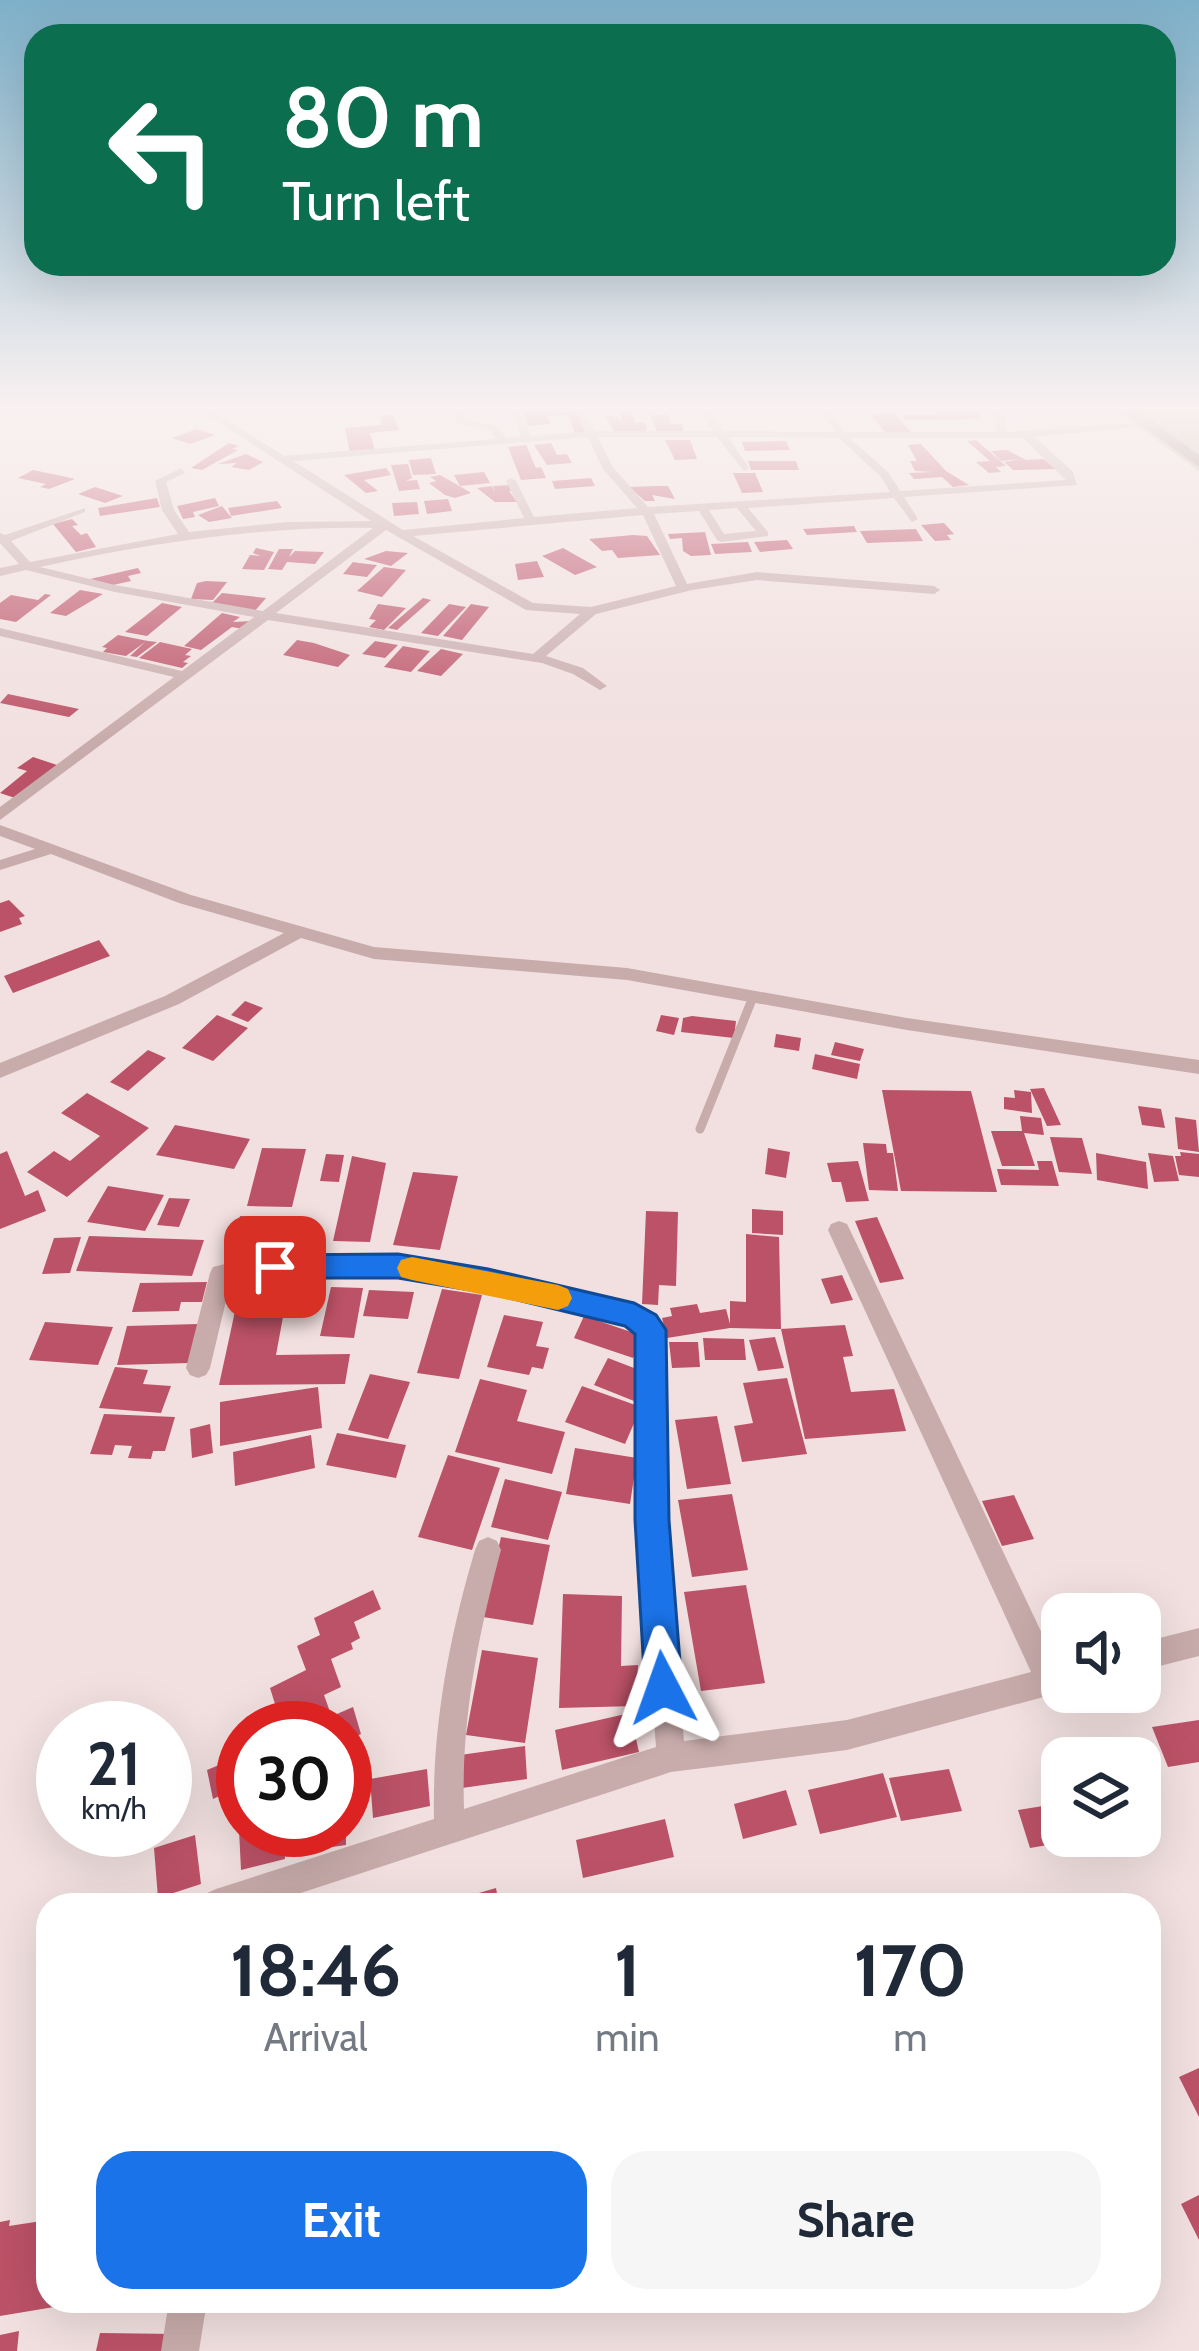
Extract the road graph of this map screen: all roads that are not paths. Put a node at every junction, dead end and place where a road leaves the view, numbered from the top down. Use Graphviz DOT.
graph roads {
  1 [pos="51,521"];
  2 [pos="175,521"];
  3 [pos="378,521"];
  4 [pos="523,521"];
  5 [pos="651,521"];
  6 [pos="711,521"];
  7 [pos="753,521"];
  8 [pos="385,525"];
  9 [pos="400,534"];
  10 [pos="185,535"];
  11 [pos="2,538"];
  12 [pos="27,566"];
  13 [pos="0,572"];
  14 [pos="684,588"];
  15 [pos="934,590"];
  16 [pos="591,610"];
  17 [pos="260,617"];
  18 [pos="0,632"];
  19 [pos="537,657"];
  20 [pos="186,676"];
  21 [pos="600,686"];
  22 [pos="0,815"];
  23 [pos="0,830"];
  24 [pos="48,850"];
  25 [pos="0,866"];
  26 [pos="295,934"];
  27 [pos="753,997"];
  28 [pos="1199,1067"];
  29 [pos="0,1071"];
  30 [pos="700,1129"];
  31 [pos="839,1230"];
  32 [pos="198,1368"];
  33 [pos="488,1550"];
  34 [pos="1199,1642"];
  35 [pos="1041,1649"];
  36 [pos="1161,1652"];
  37 [pos="1041,1684"];
  38 [pos="671,1757"];
  39 [pos="449,1826"];
  40 [pos="275,1893"];
  41 [pos="186,2313"];
  42 [pos="180,2351"];
  1 -- 11 [label="street"];
  2 -- 10 [label="street"];
  3 -- 8 [label="street"];
  4 -- 9 [label="street"];
  5 -- 14 [label="street"];
  6 -- 7 [label="street"];
  8 -- 9 [label="street"];
  8 -- 10 [label="street"];
  8 -- 17 [label="street"];
  9 -- 16 [label="street"];
  10 -- 12 [label="street"];
  11 -- 12 [label="street"];
  12 -- 13 [label="street"];
  12 -- 17 [label="street"];
  14 -- 15 [label="street"];
  14 -- 16 [label="street"];
  16 -- 19 [label="street"];
  17 -- 19 [label="street"];
  17 -- 20 [label="street"];
  18 -- 20 [label="street"];
  19 -- 21 [label="street"];
  20 -- 22 [label="street"];
  23 -- 24 [label="street"];
  24 -- 25 [label="street"];
  24 -- 26 [label="street"];
  26 -- 27 [label="street"];
  26 -- 29 [label="street"];
  27 -- 28 [label="street"];
  27 -- 30 [label="lane"];
  31 -- 35 [label="street"];
  32 -- 38 [label="street"];
  33 -- 39 [label="street"];
  34 -- 36 [label="street"];
  37 -- 38 [label="street"];
  38 -- 39 [label="street"];
  39 -- 40 [label="street"];
  41 -- 42 [label="street"];
}
